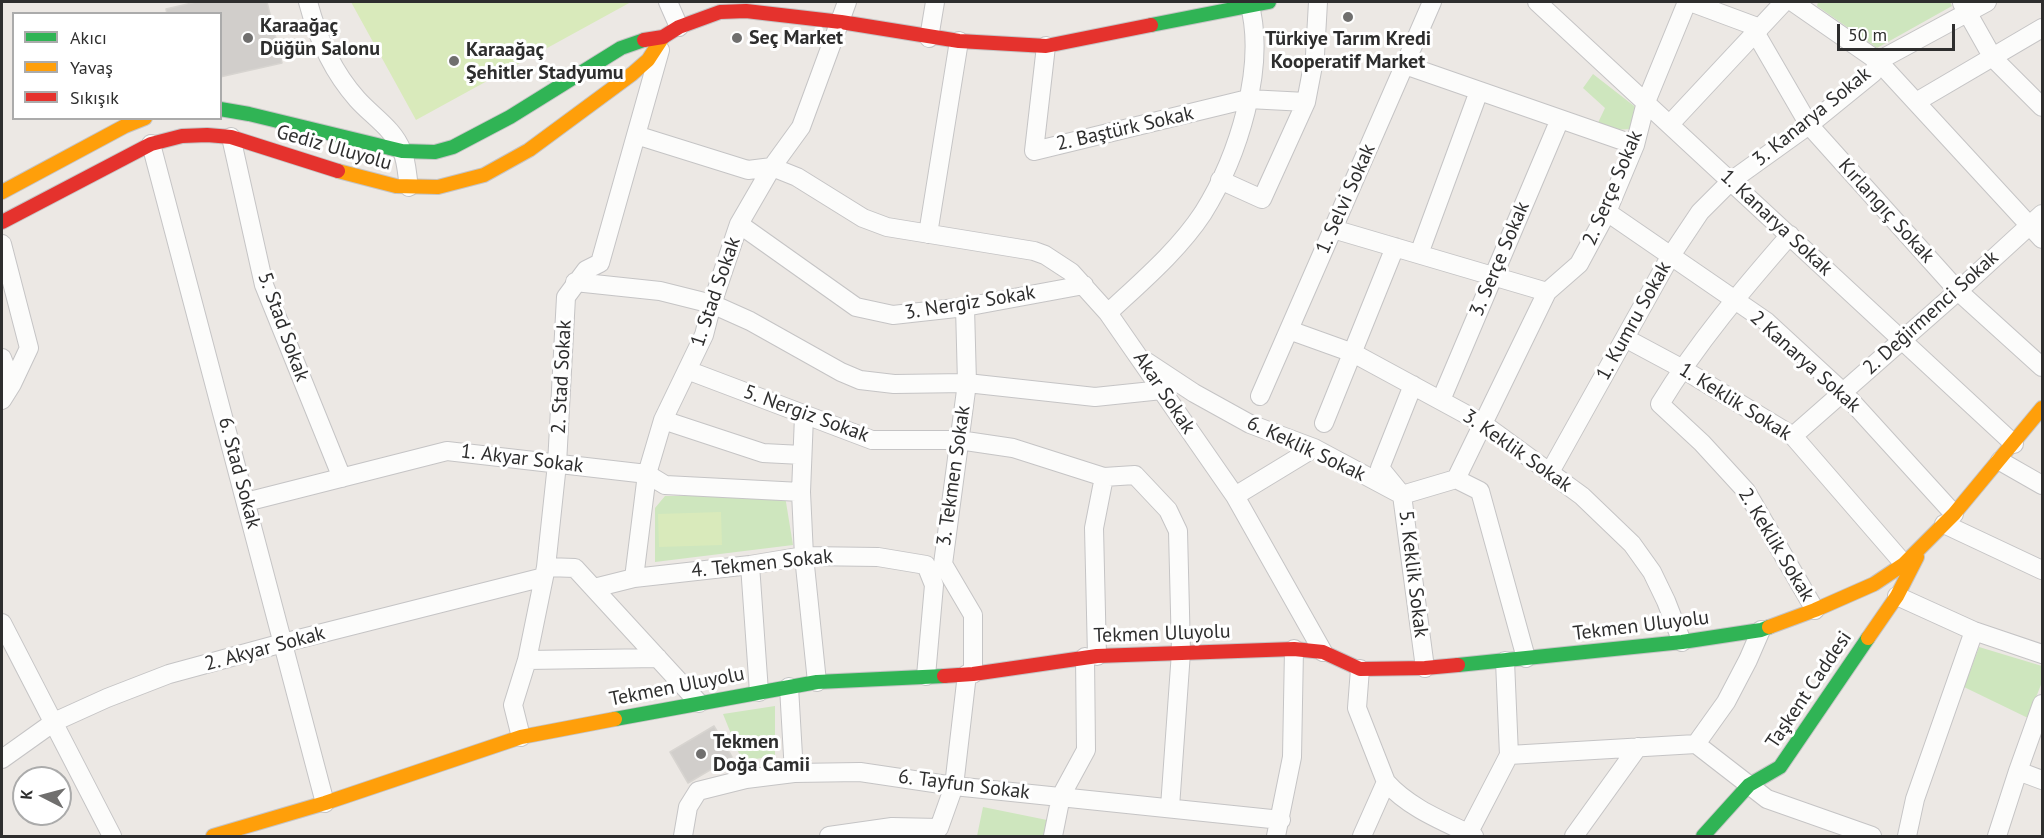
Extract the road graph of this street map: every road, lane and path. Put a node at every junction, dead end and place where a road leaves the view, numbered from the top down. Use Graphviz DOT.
graph roads {
  1 [pos="308,2"];
  2 [pos="668,2"];
  3 [pos="848,2"];
  4 [pos="935,2"];
  5 [pos="1269,2"];
  6 [pos="1318,2"];
  7 [pos="1432,2"];
  8 [pos="1537,2"];
  9 [pos="1689,2"];
  10 [pos="1784,2"];
  11 [pos="1793,2"];
  12 [pos="1987,2"];
  13 [pos="1249,4"];
  14 [pos="747,6"];
  15 [pos="1964,7"];
  16 [pos="841,22"];
  17 [pos="2043,28"];
  18 [pos="1758,30"];
  19 [pos="671,32"];
  20 [pos="929,38"];
  21 [pos="960,41"];
  22 [pos="1046,46"];
  23 [pos="1993,58"];
  24 [pos="1878,61"];
  25 [pos="1405,65"];
  26 [pos="1479,91"];
  27 [pos="1248,99"];
  28 [pos="1306,102"];
  29 [pos="1646,102"];
  30 [pos="1916,102"];
  31 [pos="2043,107"];
  32 [pos="222,109"];
  33 [pos="1560,119"];
  34 [pos="140,120"];
  35 [pos="1670,124"];
  36 [pos="1809,125"];
  37 [pos="636,135"];
  38 [pos="231,137"];
  39 [pos="152,144"];
  40 [pos="1635,145"];
  41 [pos="402,151"];
  42 [pos="772,167"];
  43 [pos="1220,180"];
  44 [pos="1731,181"];
  45 [pos="409,187"];
  46 [pos="2,192"];
  47 [pos="1607,212"];
  48 [pos="2036,219"];
  49 [pos="2,222"];
  50 [pos="739,224"];
  51 [pos="1333,229"];
  52 [pos="928,234"];
  53 [pos="1790,235"];
  54 [pos="2043,239"];
  55 [pos="2,244"];
  56 [pos="1395,247"];
  57 [pos="1419,254"];
  58 [pos="1670,257"];
  59 [pos="1493,276"];
  60 [pos="575,282"];
  61 [pos="1083,285"];
  62 [pos="1958,291"];
  63 [pos="1547,292"];
  64 [pos="1734,300"];
  65 [pos="712,304"];
  66 [pos="965,307"];
  67 [pos="1108,314"];
  68 [pos="1289,330"];
  69 [pos="1625,338"];
  70 [pos="1902,340"];
  71 [pos="1353,353"];
  72 [pos="2,358"];
  73 [pos="1141,358"];
  74 [pos="2043,367"];
  75 [pos="1682,368"];
  76 [pos="687,370"];
  77 [pos="967,383"];
  78 [pos="12,384"];
  79 [pos="1413,385"];
  80 [pos="1162,390"];
  81 [pos="1843,392"];
  82 [pos="1260,396"];
  83 [pos="2,400"];
  84 [pos="1441,400"];
  85 [pos="2043,408"];
  86 [pos="804,416"];
  87 [pos="663,420"];
  88 [pos="1324,423"];
  89 [pos="1482,423"];
  90 [pos="1793,436"];
  91 [pos="959,440"];
  92 [pos="2014,444"];
  93 [pos="1314,448"];
  94 [pos="802,455"];
  95 [pos="2000,461"];
  96 [pos="557,464"];
  97 [pos="1550,472"];
  98 [pos="647,474"];
  99 [pos="1104,477"];
  100 [pos="342,478"];
  101 [pos="1456,479"];
  102 [pos="2043,485"];
  103 [pos="801,492"];
  104 [pos="1402,495"];
  105 [pos="1235,496"];
  106 [pos="246,502"];
  107 [pos="1949,519"];
  108 [pos="1923,546"];
  109 [pos="804,556"];
  110 [pos="1904,564"];
  111 [pos="750,565"];
  112 [pos="2043,570"];
  113 [pos="545,572"];
  114 [pos="634,578"];
  115 [pos="594,588"];
  116 [pos="1897,596"];
  117 [pos="1815,610"];
  118 [pos="2,623"];
  119 [pos="1761,630"];
  120 [pos="1974,631"];
  121 [pos="1682,642"];
  122 [pos="283,643"];
  123 [pos="1294,649"];
  124 [pos="1181,652"];
  125 [pos="1323,652"];
  126 [pos="2043,654"];
  127 [pos="1091,656"];
  128 [pos="658,658"];
  129 [pos="1526,658"];
  130 [pos="527,660"];
  131 [pos="1505,661"];
  132 [pos="1360,669"];
  133 [pos="1425,669"];
  134 [pos="970,674"];
  135 [pos="926,676"];
  136 [pos="816,682"];
  137 [pos="789,687"];
  138 [pos="759,692"];
  139 [pos="699,703"];
  140 [pos="2042,705"];
  141 [pos="54,722"];
  142 [pos="520,737"];
  143 [pos="1696,744"];
  144 [pos="1638,747"];
  145 [pos="1509,755"];
  146 [pos="2,759"];
  147 [pos="2018,771"];
  148 [pos="794,774"];
  149 [pos="2043,780"];
  150 [pos="1386,782"];
  151 [pos="1749,785"];
  152 [pos="954,786"];
  153 [pos="1061,796"];
  154 [pos="325,803"];
  155 [pos="1170,807"];
  156 [pos="1279,828"];
  157 [pos="255,831"];
  158 [pos="946,832"];
  159 [pos="1471,835"];
  160 [pos="112,837"];
  161 [pos="213,837"];
  162 [pos="682,837"];
  163 [pos="829,837"];
  164 [pos="1053,837"];
  165 [pos="1362,837"];
  166 [pos="1574,837"];
  167 [pos="1703,837"];
  168 [pos="1872,837"];
  169 [pos="1907,837"];
  170 [pos="1998,837"];
  1 -- 41 [label="street"];
  2 -- 19 [label="street"];
  3 -- 16 [label="street, 1. Stad Sokak"];
  4 -- 20 [label="street"];
  5 -- 13 [label="street, Gediz Uluyolu"];
  6 -- 28 [label="street"];
  7 -- 25 [label="street, 1. Selvi Sokak"];
  8 -- 29 [label="street, 1. Kanarya Sokak"];
  9 -- 18 [label="street"];
  9 -- 29 [label="street, 2. Serçe Sokak"];
  10 -- 18 [label="street"];
  11 -- 24 [label="street"];
  12 -- 15 [label="street, 3. Kanarya Sokak"];
  13 -- 22 [label="street, Gediz Uluyolu"];
  13 -- 27 [label="street"];
  14 -- 16 [label="street, Gediz Uluyolu"];
  14 -- 19 [label="street, Gediz Uluyolu"];
  15 -- 23 [label="street"];
  15 -- 24 [label="street, 3. Kanarya Sokak"];
  16 -- 20 [label="street, Gediz Uluyolu"];
  16 -- 42 [label="street, 1. Stad Sokak"];
  17 -- 23 [label="street"];
  18 -- 35 [label="street"];
  18 -- 36 [label="street, Kırlangıç Sokak"];
  19 -- 37 [label="street"];
  19 -- 41 [label="street, Gediz Uluyolu"];
  19 -- 45 [label="street, Gediz Uluyolu"];
  20 -- 21 [label="street, Gediz Uluyolu"];
  21 -- 22 [label="street, Gediz Uluyolu"];
  21 -- 52 [label="street"];
  22 -- 27 [label="street, 2. Baştürk Sokak"];
  23 -- 30 [label="street"];
  23 -- 31 [label="street"];
  24 -- 30 [label="street"];
  24 -- 36 [label="street, 3. Kanarya Sokak"];
  25 -- 26 [label="street"];
  25 -- 51 [label="street, 1. Selvi Sokak"];
  26 -- 33 [label="street"];
  26 -- 57 [label="street"];
  27 -- 28 [label="street"];
  27 -- 43 [label="street"];
  28 -- 43 [label="street"];
  29 -- 35 [label="street, 1. Kanarya Sokak"];
  29 -- 40 [label="street, 2. Serçe Sokak"];
  30 -- 48 [label="street"];
  32 -- 41 [label="street, Gediz Uluyolu"];
  33 -- 40 [label="street"];
  33 -- 59 [label="street, 3. Serçe Sokak"];
  34 -- 46 [label="street"];
  35 -- 44 [label="street, 1. Kanarya Sokak"];
  36 -- 44 [label="street, 3. Kanarya Sokak"];
  36 -- 62 [label="street, Kırlangıç Sokak"];
  37 -- 42 [label="street"];
  37 -- 60 [label="street"];
  38 -- 39 [label="street, Gediz Uluyolu"];
  38 -- 45 [label="street, Gediz Uluyolu"];
  38 -- 100 [label="street, 5. Stad Sokak"];
  39 -- 49 [label="street, Gediz Uluyolu"];
  39 -- 106 [label="street, 6. Stad Sokak"];
  40 -- 47 [label="street, 2. Serçe Sokak"];
  41 -- 45 [label="street"];
  42 -- 50 [label="street, 1. Stad Sokak"];
  42 -- 52 [label="street, Akar Sokak"];
  43 -- 67 [label="street"];
  44 -- 53 [label="street, 1. Kanarya Sokak"];
  44 -- 58 [label="street, 1. Kumru Sokak"];
  47 -- 58 [label="street, 2 Kanarya Sokak"];
  47 -- 63 [label="street, 2. Serçe Sokak"];
  48 -- 54 [label="street"];
  48 -- 62 [label="street, 2. Değirmenci Sokak"];
  50 -- 65 [label="street, 1. Stad Sokak"];
  50 -- 66 [label="street, 3. Nergiz Sokak"];
  51 -- 56 [label="street"];
  51 -- 68 [label="street, 1. Selvi Sokak"];
  52 -- 61 [label="street, Akar Sokak"];
  53 -- 64 [label="street"];
  53 -- 70 [label="street, 1. Kanarya Sokak"];
  55 -- 78 [label="street"];
  56 -- 57 [label="street"];
  56 -- 71 [label="street"];
  57 -- 59 [label="street"];
  58 -- 64 [label="street, 2 Kanarya Sokak"];
  58 -- 69 [label="street, 1. Kumru Sokak"];
  59 -- 63 [label="street"];
  59 -- 84 [label="street, 3. Serçe Sokak"];
  60 -- 65 [label="street"];
  60 -- 96 [label="street, 2. Stad Sokak"];
  61 -- 66 [label="street, 3. Nergiz Sokak"];
  61 -- 67 [label="street, Akar Sokak"];
  62 -- 70 [label="street, 2. Değirmenci Sokak"];
  62 -- 74 [label="street, Kırlangıç Sokak"];
  63 -- 89 [label="street, 2. Serçe Sokak"];
  64 -- 75 [label="street"];
  64 -- 81 [label="street, 2 Kanarya Sokak"];
  65 -- 76 [label="street, 1. Stad Sokak"];
  65 -- 77 [label="street"];
  66 -- 77 [label="street, 3. Tekmen Sokak"];
  67 -- 73 [label="street, Akar Sokak"];
  68 -- 71 [label="street, 3. Keklik Sokak"];
  68 -- 82 [label="street, 1. Selvi Sokak"];
  69 -- 75 [label="street, 1. Keklik Sokak"];
  69 -- 97 [label="street, 1. Kumru Sokak"];
  70 -- 81 [label="street, 2. Değirmenci Sokak"];
  70 -- 92 [label="street, 1. Kanarya Sokak"];
  71 -- 79 [label="street, 3. Keklik Sokak"];
  71 -- 88 [label="street"];
  72 -- 78 [label="street"];
  73 -- 80 [label="street, Akar Sokak"];
  73 -- 93 [label="street, 6. Keklik Sokak"];
  75 -- 90 [label="street, 1. Keklik Sokak"];
  75 -- 117 [label="street, 2. Keklik Sokak"];
  76 -- 86 [label="street, 5. Nergiz Sokak"];
  76 -- 87 [label="street, 1. Stad Sokak"];
  77 -- 80 [label="street"];
  77 -- 91 [label="street, 3. Tekmen Sokak"];
  78 -- 83 [label="street"];
  79 -- 84 [label="street, 3. Keklik Sokak"];
  79 -- 104 [label="street, 5. Keklik Sokak"];
  80 -- 105 [label="street, Akar Sokak"];
  81 -- 90 [label="street, 2. Değirmenci Sokak"];
  81 -- 107 [label="street, 2 Kanarya Sokak"];
  84 -- 89 [label="street, 3. Keklik Sokak"];
  85 -- 92 [label="street, Tekmen Uluyolu"];
  86 -- 91 [label="street, 5. Nergiz Sokak"];
  86 -- 94 [label="street"];
  87 -- 94 [label="street"];
  87 -- 98 [label="street, 1. Stad Sokak"];
  89 -- 97 [label="street, 3. Keklik Sokak"];
  89 -- 101 [label="street"];
  90 -- 110 [label="street, 1. Keklik Sokak"];
  91 -- 99 [label="street, 5. Nergiz Sokak"];
  91 -- 134 [label="street, 3. Tekmen Sokak"];
  92 -- 95 [label="street, Tekmen Uluyolu"];
  93 -- 104 [label="street, 6. Keklik Sokak"];
  93 -- 105 [label="street"];
  94 -- 103 [label="street"];
  95 -- 102 [label="street"];
  95 -- 107 [label="street, Tekmen Uluyolu"];
  96 -- 98 [label="street, 1. Akyar Sokak"];
  96 -- 100 [label="street, 1. Akyar Sokak"];
  96 -- 113 [label="street, 2. Stad Sokak"];
  97 -- 121 [label="street, 3. Keklik Sokak"];
  98 -- 103 [label="street, 1. Akyar Sokak"];
  98 -- 114 [label="street, 1. Stad Sokak"];
  99 -- 124 [label="street"];
  99 -- 127 [label="street"];
  100 -- 106 [label="street, 1. Akyar Sokak"];
  101 -- 104 [label="street"];
  101 -- 129 [label="street"];
  103 -- 109 [label="street"];
  104 -- 133 [label="street, 5. Keklik Sokak"];
  105 -- 125 [label="street, Akar Sokak"];
  106 -- 122 [label="street, 6. Stad Sokak"];
  107 -- 108 [label="street, Tekmen Uluyolu"];
  107 -- 112 [label="street"];
  108 -- 110 [label="street, Tekmen Uluyolu"];
  108 -- 116 [label="street, Taşkent Caddesi"];
  109 -- 111 [label="street, 4. Tekmen Sokak"];
  109 -- 135 [label="street, 4. Tekmen Sokak"];
  109 -- 136 [label="street"];
  110 -- 117 [label="street, Tekmen Uluyolu"];
  111 -- 114 [label="street, 4. Tekmen Sokak"];
  111 -- 138 [label="street"];
  113 -- 115 [label="street, 2. Akyar Sokak"];
  113 -- 122 [label="street, 2. Akyar Sokak"];
  113 -- 130 [label="street, 2. Stad Sokak"];
  114 -- 115 [label="street, 4. Tekmen Sokak"];
  115 -- 128 [label="street, 2. Akyar Sokak"];
  116 -- 120 [label="street"];
  116 -- 151 [label="street, Taşkent Caddesi"];
  117 -- 119 [label="street, Tekmen Uluyolu"];
  118 -- 141 [label="street"];
  119 -- 121 [label="street, Tekmen Uluyolu"];
  119 -- 143 [label="street"];
  120 -- 126 [label="street"];
  120 -- 169 [label="street"];
  121 -- 129 [label="street, Tekmen Uluyolu"];
  122 -- 141 [label="street, 2. Akyar Sokak"];
  122 -- 154 [label="street, 6. Stad Sokak"];
  123 -- 124 [label="street, Tekmen Uluyolu"];
  123 -- 125 [label="street, Tekmen Uluyolu"];
  123 -- 156 [label="street"];
  124 -- 127 [label="street, Tekmen Uluyolu"];
  124 -- 155 [label="street"];
  125 -- 132 [label="street, Tekmen Uluyolu"];
  127 -- 134 [label="street, Tekmen Uluyolu"];
  127 -- 153 [label="street"];
  128 -- 130 [label="street"];
  128 -- 139 [label="street, 2. Akyar Sokak"];
  129 -- 131 [label="street, Tekmen Uluyolu"];
  130 -- 142 [label="street, 2. Stad Sokak"];
  131 -- 133 [label="street, Tekmen Uluyolu"];
  131 -- 145 [label="street"];
  132 -- 133 [label="street, Tekmen Uluyolu"];
  132 -- 150 [label="street"];
  134 -- 135 [label="street, Tekmen Uluyolu"];
  134 -- 152 [label="street, 3. Tekmen Sokak"];
  135 -- 136 [label="street, Tekmen Uluyolu"];
  136 -- 137 [label="street, Tekmen Uluyolu"];
  137 -- 138 [label="street, Tekmen Uluyolu"];
  137 -- 148 [label="street"];
  138 -- 139 [label="street, Tekmen Uluyolu"];
  139 -- 142 [label="street, Tekmen Uluyolu"];
  140 -- 147 [label="street"];
  141 -- 146 [label="street, 2. Akyar Sokak"];
  141 -- 160 [label="street"];
  142 -- 154 [label="street, Tekmen Uluyolu"];
  143 -- 144 [label="street"];
  143 -- 151 [label="street"];
  144 -- 145 [label="street"];
  144 -- 166 [label="street"];
  145 -- 159 [label="street"];
  147 -- 149 [label="street"];
  147 -- 170 [label="street"];
  148 -- 152 [label="street, 6. Tayfun Sokak"];
  148 -- 162 [label="street, 6. Tayfun Sokak"];
  150 -- 159 [label="street"];
  150 -- 165 [label="street"];
  151 -- 167 [label="street, Taşkent Caddesi"];
  151 -- 168 [label="street"];
  152 -- 153 [label="street, 6. Tayfun Sokak"];
  152 -- 158 [label="street, 3. Tekmen Sokak"];
  153 -- 155 [label="street, 6. Tayfun Sokak"];
  153 -- 164 [label="street"];
  154 -- 157 [label="street, Tekmen Uluyolu"];
  155 -- 156 [label="street, 6. Tayfun Sokak"];
  157 -- 161 [label="street, Tekmen Uluyolu"];
  158 -- 163 [label="street"];
}
